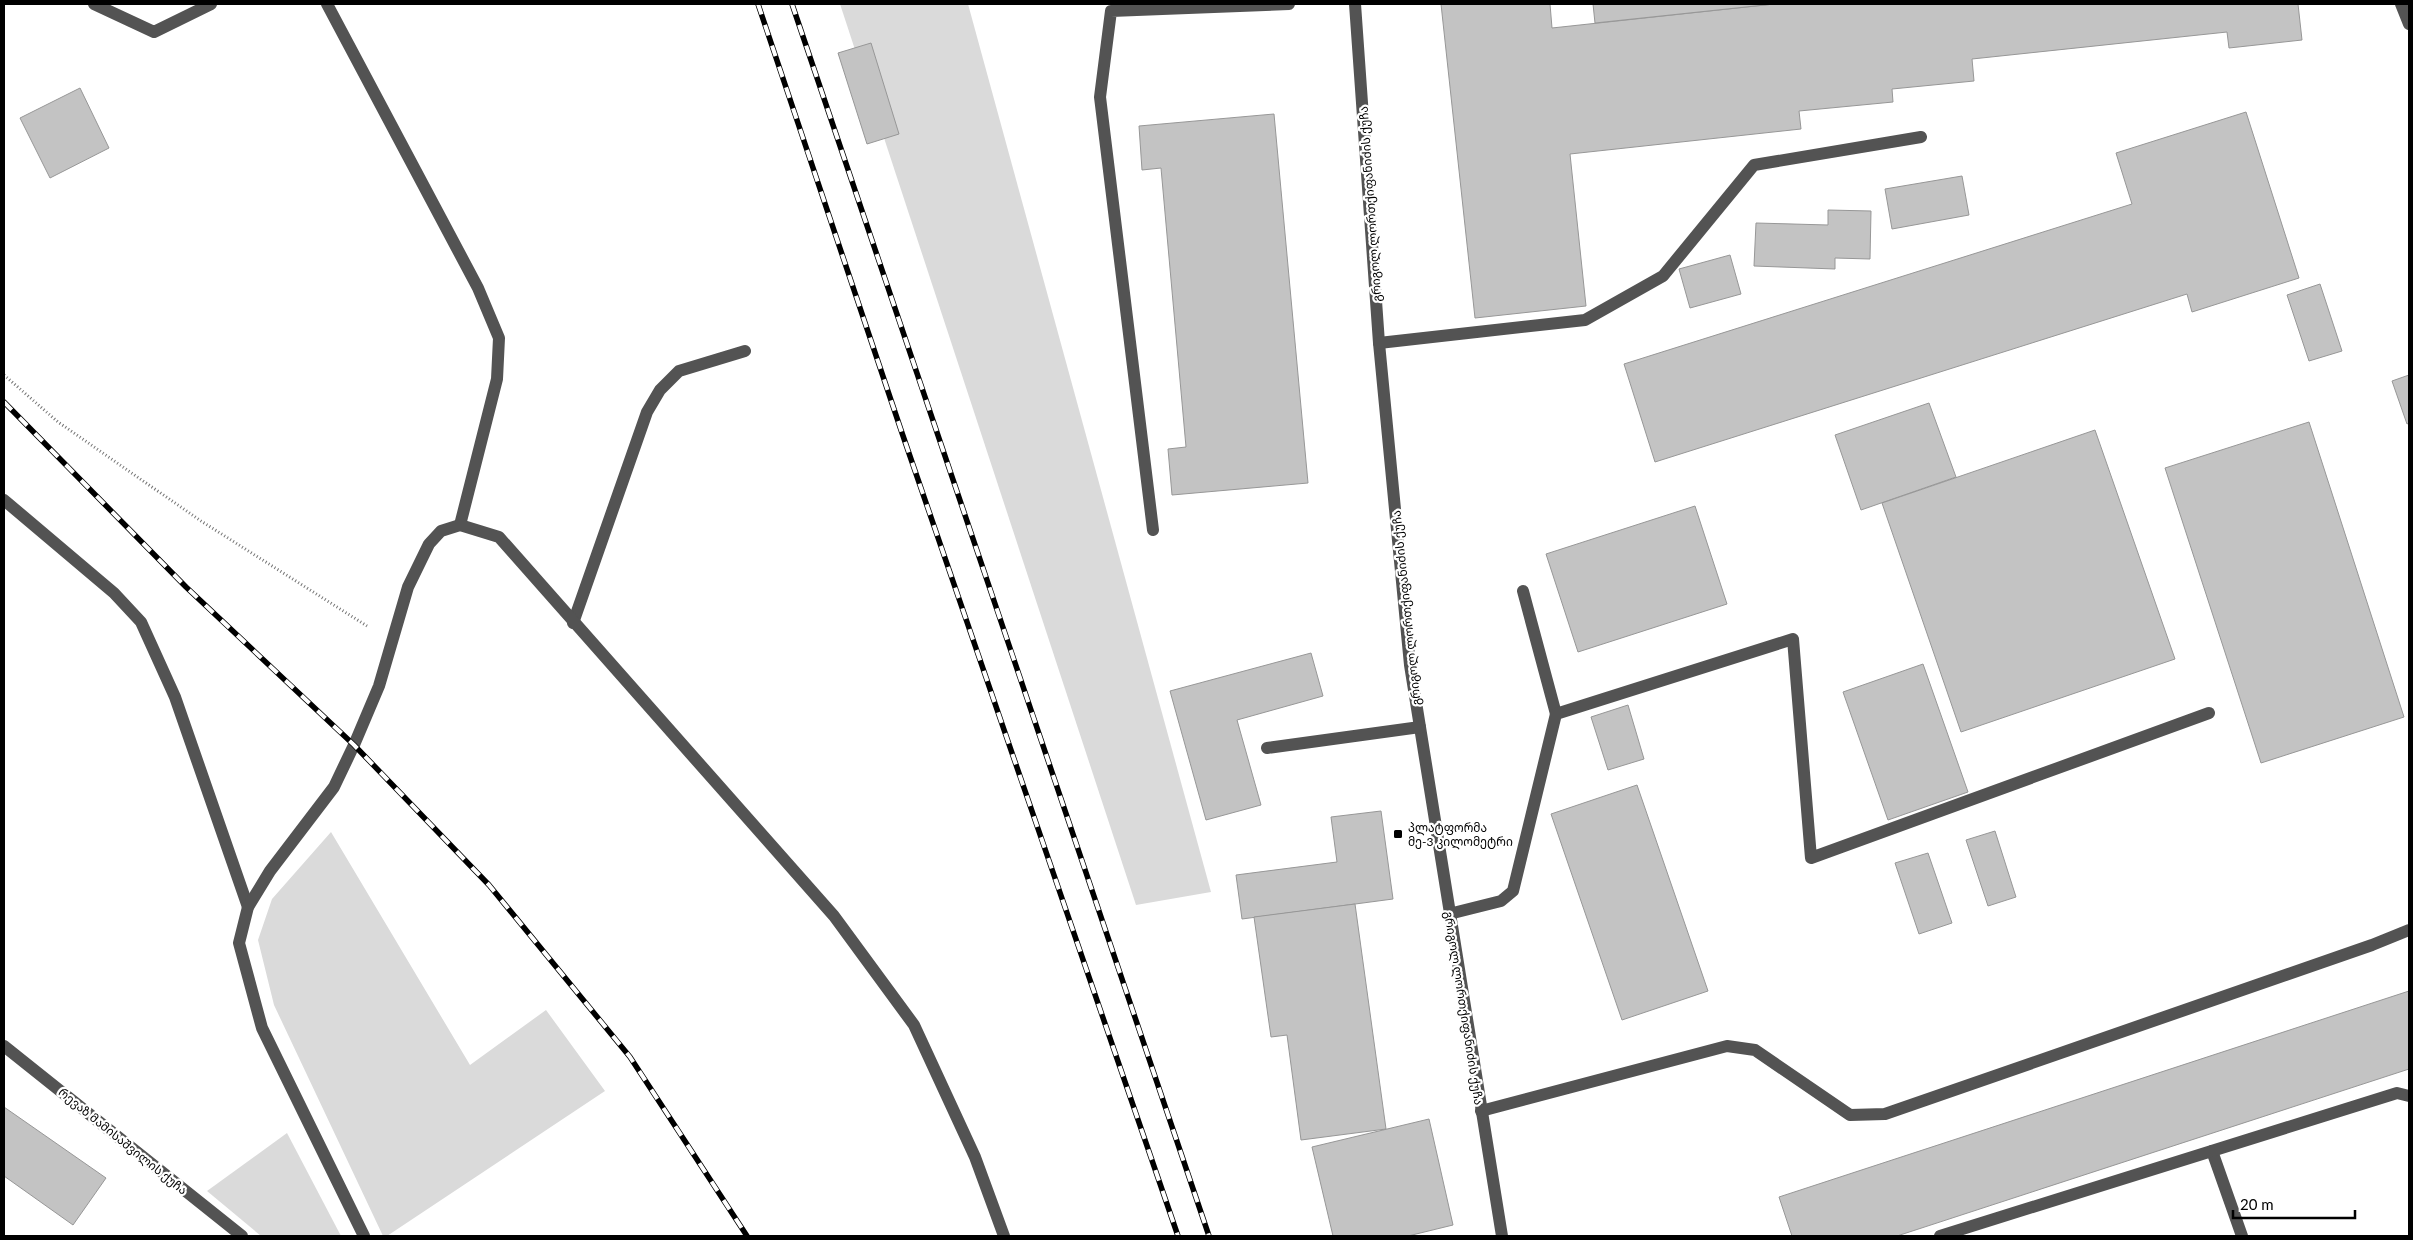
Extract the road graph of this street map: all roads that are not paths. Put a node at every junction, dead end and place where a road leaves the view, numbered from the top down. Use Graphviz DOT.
graph roads {
  1 [pos="94,4"];
  2 [pos="211,4"];
  3 [pos="327,4"];
  4 [pos="1289,4"];
  5 [pos="1355,4"];
  6 [pos="2401,4"];
  7 [pos="2409,24"];
  8 [pos="1921,137"];
  9 [pos="1379,343"];
  10 [pos="745,351"];
  11 [pos="4,500"];
  12 [pos="460,525"];
  13 [pos="1153,530"];
  14 [pos="1523,591"];
  15 [pos="573,623"];
  16 [pos="2209,713"];
  17 [pos="1556,714"];
  18 [pos="1420,727"];
  19 [pos="1267,748"];
  20 [pos="248,907"];
  21 [pos="1449,914"];
  22 [pos="2409,930"];
  23 [pos="4,1046"];
  24 [pos="2409,1096"];
  25 [pos="1481,1111"];
  26 [pos="2212,1151"];
  27 [pos="242,1236"];
  28 [pos="364,1236"];
  29 [pos="1004,1236"];
  30 [pos="1502,1236"];
  31 [pos="1940,1236"];
  32 [pos="2242,1236"];
  1 -- 2 [label="street"];
  3 -- 12 [label="street"];
  4 -- 13 [label="street"];
  5 -- 9 [label="street, გრიგოლ ლორთქიფანიძის ქუჩა"];
  6 -- 7 [label="street"];
  8 -- 9 [label="street"];
  9 -- 18 [label="street, გრიგოლ ლორთქიფანიძის ქუჩა"];
  10 -- 15 [label="street"];
  11 -- 20 [label="street"];
  12 -- 15 [label="street"];
  12 -- 20 [label="street"];
  14 -- 17 [label="street"];
  15 -- 29 [label="street"];
  16 -- 17 [label="street"];
  17 -- 21 [label="street"];
  18 -- 19 [label="street"];
  18 -- 21 [label="street, გრიგოლ ლორთქიფანიძის ქუჩა"];
  20 -- 28 [label="street"];
  21 -- 25 [label="street, გრიგოლ ლორთქიფანიძის ქუჩა"];
  22 -- 25 [label="street"];
  23 -- 27 [label="street, რევაზ მამისაშვილის ქუჩა"];
  24 -- 26 [label="street"];
  25 -- 30 [label="street, გრიგოლ ლორთქიფანიძის ქუჩა"];
  26 -- 31 [label="street"];
  26 -- 32 [label="street"];
}
